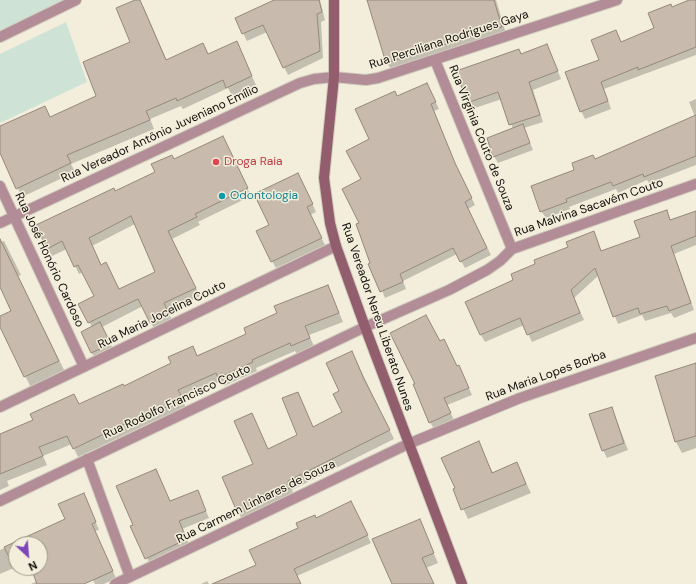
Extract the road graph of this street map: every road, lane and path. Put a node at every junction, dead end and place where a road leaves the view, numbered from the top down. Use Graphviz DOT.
graph roads {
  1 [pos="75,0"];
  2 [pos="334,0"];
  3 [pos="616,0"];
  4 [pos="0,36"];
  5 [pos="435,60"];
  6 [pos="334,77"];
  7 [pos="696,184"];
  8 [pos="0,186"];
  9 [pos="14,216"];
  10 [pos="0,223"];
  11 [pos="336,246"];
  12 [pos="512,249"];
  13 [pos="365,327"];
  14 [pos="696,338"];
  15 [pos="84,366"];
  16 [pos="0,407"];
  17 [pos="408,444"];
  18 [pos="87,459"];
  19 [pos="0,500"];
  20 [pos="130,577"];
  21 [pos="115,584"];
  22 [pos="462,584"];
  1 -- 4 [label="street"];
  2 -- 6 [label="main road, Rua Vereador Nereu Liberato Nunes"];
  3 -- 5 [label="street, Rua Perciliana Rodrigues Gaya"];
  5 -- 6 [label="street, Rua Perciliana Rodrigues Gaya"];
  5 -- 12 [label="street, Rua Virgínia Couto de Souza"];
  6 -- 9 [label="street, Rua Vereador Antônio Juveniano Emílio"];
  6 -- 11 [label="main road, Rua Vereador Nereu Liberato Nunes"];
  7 -- 12 [label="street, Rua Malvina Sacavém Couto"];
  8 -- 9 [label="street, Rua José Honório Cardoso"];
  9 -- 10 [label="street, Rua Vereador Antônio Juveniano Emílio"];
  9 -- 15 [label="street, Rua José Honório Cardoso"];
  11 -- 13 [label="main road, Rua Vereador Nereu Liberato Nunes"];
  11 -- 15 [label="street, Rua Maria Jocelina Couto"];
  12 -- 13 [label="street, Rua Malvina Sacavém Couto"];
  13 -- 17 [label="main road, Rua Vereador Nereu Liberato Nunes"];
  13 -- 18 [label="street, Rua Rodolfo Francisco Couto"];
  14 -- 17 [label="street, Rua Maria Lopes Borba"];
  15 -- 16 [label="street, Rua Maria Jocelina Couto"];
  17 -- 20 [label="street, Rua Carmem Linhares de Souza"];
  17 -- 22 [label="main road, Rua Vereador Nereu Liberato Nunes"];
  18 -- 19 [label="street, Rua Rodolfo Francisco Couto"];
  18 -- 20 [label="street"];
  20 -- 21 [label="street, Rua Carmem Linhares de Souza"];
}
